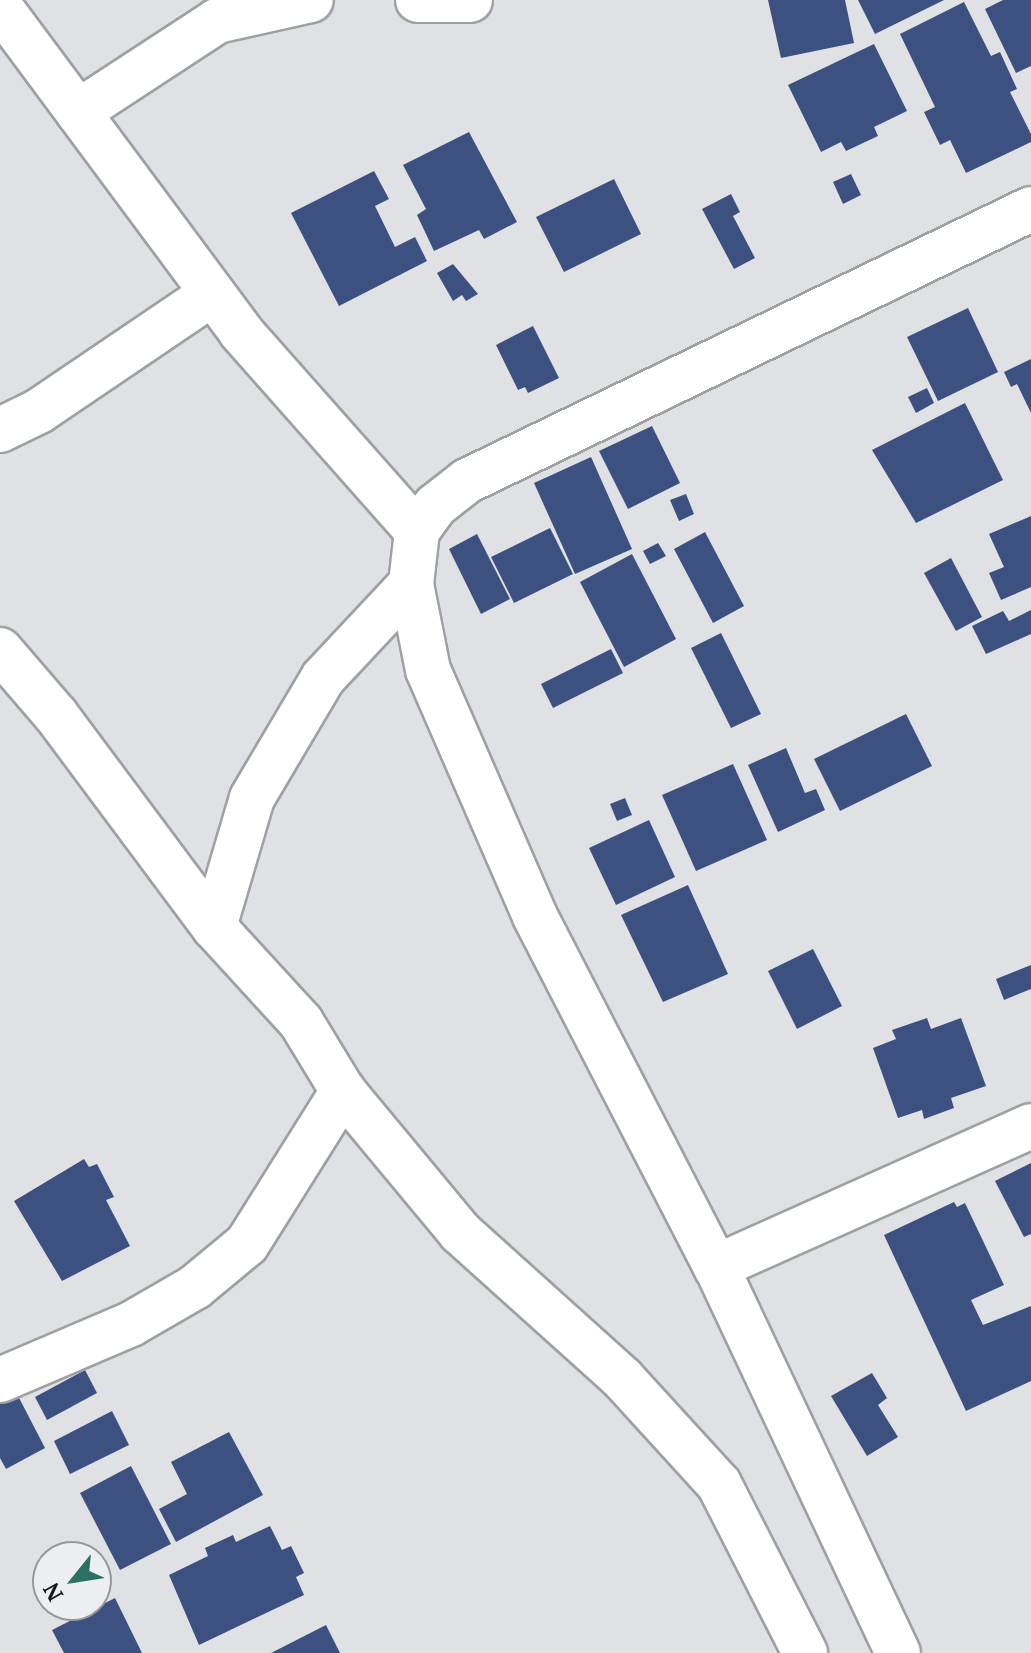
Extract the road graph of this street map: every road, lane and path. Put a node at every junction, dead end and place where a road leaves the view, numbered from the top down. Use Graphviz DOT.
graph roads {
  1 [pos="311,0"];
  2 [pos="418,0"];
  3 [pos="470,0"];
  4 [pos="0,7"];
  5 [pos="78,112"];
  6 [pos="1031,209"];
  7 [pos="212,294"];
  8 [pos="0,430"];
  9 [pos="417,531"];
  10 [pos="411,584"];
  11 [pos="0,650"];
  12 [pos="214,927"];
  13 [pos="343,1091"];
  14 [pos="1031,1126"];
  15 [pos="716,1267"];
  16 [pos="0,1380"];
  17 [pos="805,1653"];
  18 [pos="898,1653"];
  1 -- 5 [label="street"];
  2 -- 3 [label="street"];
  4 -- 5 [label="street"];
  5 -- 7 [label="street"];
  6 -- 9 [label="street"];
  7 -- 8 [label="street"];
  7 -- 9 [label="street"];
  9 -- 10 [label="street"];
  10 -- 12 [label="street"];
  10 -- 15 [label="street"];
  11 -- 12 [label="street"];
  12 -- 13 [label="street"];
  13 -- 16 [label="street"];
  13 -- 17 [label="street"];
  14 -- 15 [label="street"];
  15 -- 18 [label="street"];
}
